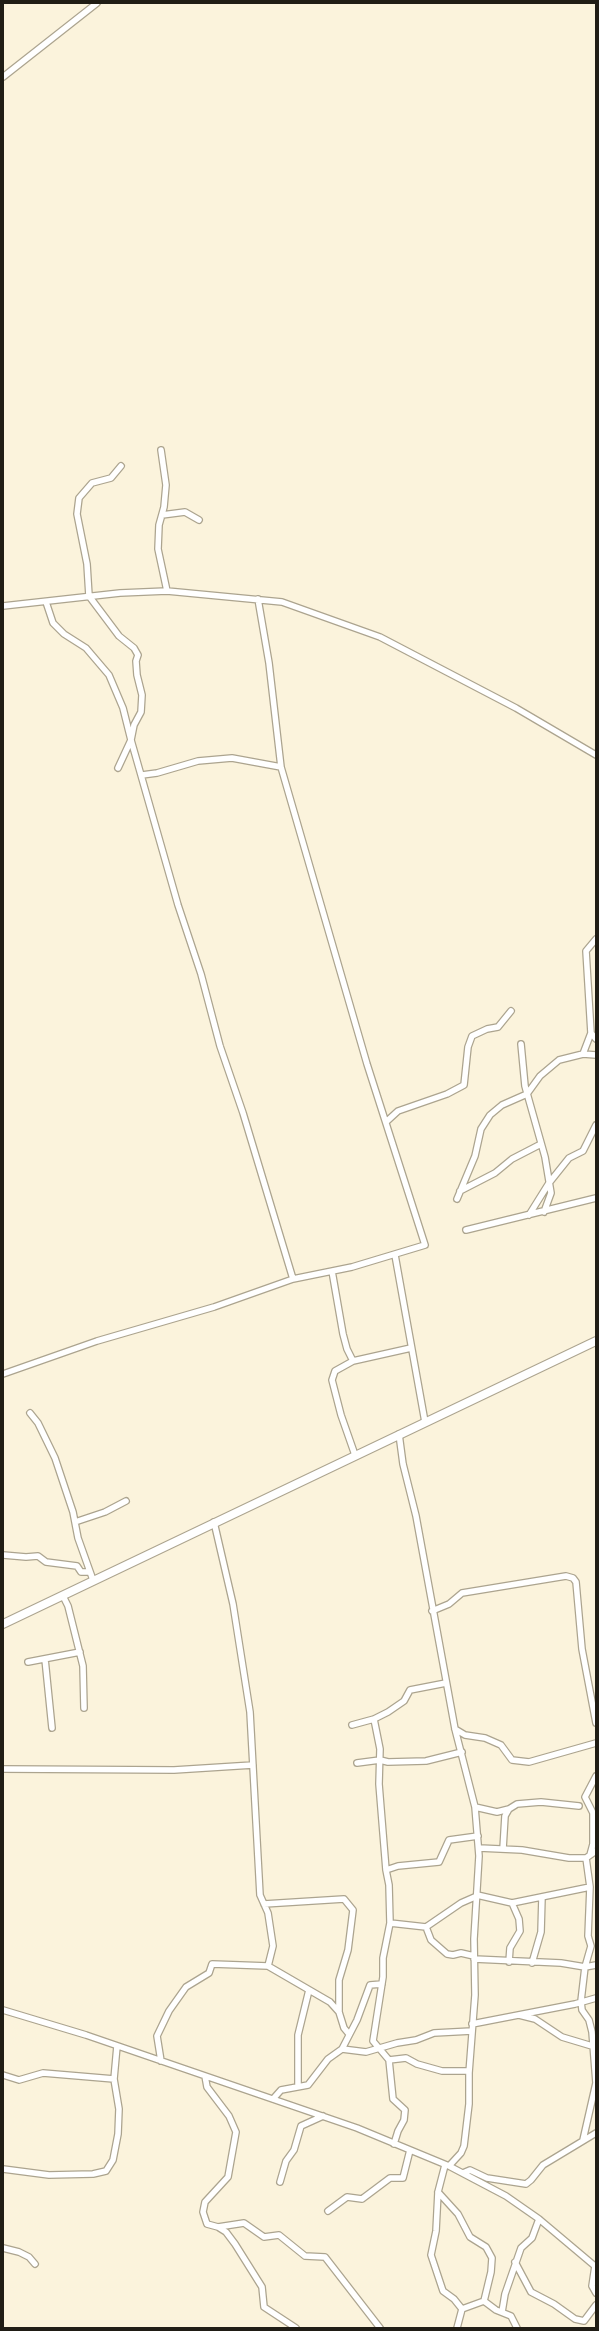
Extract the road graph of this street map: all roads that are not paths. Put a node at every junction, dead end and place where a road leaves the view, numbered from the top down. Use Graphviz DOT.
graph roads {
  1 [pos="97,3"];
  2 [pos="3,77"];
  3 [pos="161,450"];
  4 [pos="122,466"];
  5 [pos="162,515"];
  6 [pos="199,520"];
  7 [pos="166,591"];
  8 [pos="89,596"];
  9 [pos="258,599"];
  10 [pos="46,602"];
  11 [pos="3,606"];
  12 [pos="131,740"];
  13 [pos="596,755"];
  14 [pos="281,767"];
  15 [pos="118,768"];
  16 [pos="142,775"];
  17 [pos="596,940"];
  18 [pos="511,1011"];
  19 [pos="591,1033"];
  20 [pos="596,1039"];
  21 [pos="521,1044"];
  22 [pos="583,1054"];
  23 [pos="596,1055"];
  24 [pos="527,1094"];
  25 [pos="386,1122"];
  26 [pos="596,1125"];
  27 [pos="541,1144"];
  28 [pos="549,1183"];
  29 [pos="460,1191"];
  30 [pos="596,1198"];
  31 [pos="457,1199"];
  32 [pos="544,1212"];
  33 [pos="529,1215"];
  34 [pos="466,1230"];
  35 [pos="395,1255"];
  36 [pos="332,1271"];
  37 [pos="292,1279"];
  38 [pos="596,1341"];
  39 [pos="411,1348"];
  40 [pos="353,1362"];
  41 [pos="3,1374"];
  42 [pos="30,1413"];
  43 [pos="425,1422"];
  44 [pos="399,1434"];
  45 [pos="355,1455"];
  46 [pos="126,1501"];
  47 [pos="75,1522"];
  48 [pos="214,1522"];
  49 [pos="3,1555"];
  50 [pos="92,1576"];
  51 [pos="63,1596"];
  52 [pos="432,1612"];
  53 [pos="3,1624"];
  54 [pos="80,1652"];
  55 [pos="45,1659"];
  56 [pos="28,1662"];
  57 [pos="446,1683"];
  58 [pos="84,1708"];
  59 [pos="374,1719"];
  60 [pos="596,1723"];
  61 [pos="352,1725"];
  62 [pos="52,1728"];
  63 [pos="455,1729"];
  64 [pos="596,1743"];
  65 [pos="462,1752"];
  66 [pos="380,1760"];
  67 [pos="357,1762"];
  68 [pos="253,1765"];
  69 [pos="3,1769"];
  70 [pos="596,1776"];
  71 [pos="579,1806"];
  72 [pos="475,1808"];
  73 [pos="509,1809"];
  74 [pos="478,1836"];
  75 [pos="479,1848"];
  76 [pos="503,1849"];
  77 [pos="596,1852"];
  78 [pos="588,1857"];
  79 [pos="386,1870"];
  80 [pos="590,1887"];
  81 [pos="477,1895"];
  82 [pos="542,1897"];
  83 [pos="512,1903"];
  84 [pos="264,1904"];
  85 [pos="390,1923"];
  86 [pos="426,1927"];
  87 [pos="474,1958"];
  88 [pos="509,1962"];
  89 [pos="532,1963"];
  90 [pos="596,1965"];
  91 [pos="268,1966"];
  92 [pos="585,1967"];
  93 [pos="382,1984"];
  94 [pos="309,1990"];
  95 [pos="596,1998"];
  96 [pos="581,2001"];
  97 [pos="3,2010"];
  98 [pos="340,2012"];
  99 [pos="517,2015"];
  100 [pos="472,2024"];
  101 [pos="472,2031"];
  102 [pos="349,2034"];
  103 [pos="117,2046"];
  104 [pos="592,2046"];
  105 [pos="380,2048"];
  106 [pos="342,2049"];
  107 [pos="389,2060"];
  108 [pos="161,2061"];
  109 [pos="469,2071"];
  110 [pos="3,2075"];
  111 [pos="205,2076"];
  112 [pos="114,2079"];
  113 [pos="596,2083"];
  114 [pos="298,2086"];
  115 [pos="273,2099"];
  116 [pos="323,2116"];
  117 [pos="596,2133"];
  118 [pos="583,2140"];
  119 [pos="394,2144"];
  120 [pos="410,2150"];
  121 [pos="447,2166"];
  122 [pos="3,2169"];
  123 [pos="463,2173"];
  124 [pos="280,2182"];
  125 [pos="438,2192"];
  126 [pos="328,2211"];
  127 [pos="540,2219"];
  128 [pos="218,2227"];
  129 [pos="3,2248"];
  130 [pos="515,2262"];
  131 [pos="35,2264"];
  132 [pos="596,2266"];
  133 [pos="596,2293"];
  134 [pos="484,2301"];
  135 [pos="596,2305"];
  136 [pos="462,2309"];
  137 [pos="502,2312"];
  138 [pos="296,2328"];
  139 [pos="380,2328"];
  140 [pos="457,2328"];
  141 [pos="517,2328"];
  1 -- 2 [label="street"];
  3 -- 5 [label="street"];
  4 -- 8 [label="street"];
  5 -- 6 [label="street"];
  5 -- 7 [label="street"];
  7 -- 8 [label="street"];
  7 -- 9 [label="street"];
  8 -- 10 [label="street"];
  8 -- 12 [label="street"];
  9 -- 13 [label="street"];
  9 -- 14 [label="street"];
  10 -- 11 [label="street"];
  10 -- 12 [label="street"];
  12 -- 15 [label="street"];
  12 -- 16 [label="street"];
  14 -- 16 [label="street"];
  14 -- 25 [label="street"];
  16 -- 37 [label="street"];
  17 -- 19 [label="street"];
  18 -- 25 [label="street"];
  19 -- 20 [label="street"];
  19 -- 22 [label="street"];
  21 -- 24 [label="street"];
  22 -- 23 [label="street"];
  22 -- 24 [label="street"];
  24 -- 27 [label="street"];
  24 -- 29 [label="street"];
  25 -- 35 [label="street"];
  26 -- 28 [label="street"];
  27 -- 28 [label="street"];
  27 -- 29 [label="street"];
  28 -- 32 [label="street"];
  28 -- 33 [label="street"];
  29 -- 31 [label="street"];
  30 -- 32 [label="street"];
  32 -- 33 [label="street"];
  33 -- 34 [label="street"];
  35 -- 36 [label="street"];
  35 -- 39 [label="street"];
  36 -- 37 [label="street"];
  36 -- 40 [label="street"];
  37 -- 41 [label="street"];
  38 -- 43 [label="highway"];
  39 -- 40 [label="street"];
  39 -- 43 [label="street"];
  40 -- 45 [label="street"];
  42 -- 47 [label="street"];
  43 -- 44 [label="highway"];
  44 -- 45 [label="highway"];
  44 -- 52 [label="street"];
  45 -- 48 [label="highway"];
  46 -- 47 [label="street"];
  47 -- 50 [label="street"];
  48 -- 50 [label="highway"];
  48 -- 68 [label="street"];
  49 -- 50 [label="street"];
  50 -- 51 [label="highway"];
  51 -- 53 [label="highway"];
  51 -- 54 [label="street"];
  52 -- 57 [label="street"];
  52 -- 60 [label="street"];
  54 -- 55 [label="street"];
  54 -- 58 [label="street"];
  55 -- 56 [label="street"];
  55 -- 62 [label="street"];
  57 -- 59 [label="street"];
  57 -- 63 [label="street"];
  59 -- 61 [label="street"];
  59 -- 66 [label="street"];
  63 -- 64 [label="street"];
  63 -- 65 [label="street"];
  65 -- 66 [label="street"];
  65 -- 72 [label="street"];
  66 -- 67 [label="street"];
  66 -- 79 [label="street"];
  68 -- 69 [label="street"];
  68 -- 84 [label="street"];
  70 -- 78 [label="street"];
  71 -- 73 [label="street"];
  72 -- 73 [label="street"];
  72 -- 74 [label="street"];
  73 -- 76 [label="street"];
  74 -- 75 [label="street"];
  74 -- 79 [label="street"];
  75 -- 76 [label="street"];
  75 -- 81 [label="street"];
  76 -- 78 [label="street"];
  77 -- 78 [label="street"];
  78 -- 80 [label="street"];
  79 -- 85 [label="street"];
  80 -- 82 [label="street"];
  80 -- 92 [label="street"];
  81 -- 83 [label="street"];
  81 -- 86 [label="street"];
  81 -- 87 [label="street"];
  82 -- 83 [label="street"];
  82 -- 89 [label="street"];
  83 -- 88 [label="street"];
  84 -- 91 [label="street"];
  84 -- 98 [label="street"];
  85 -- 86 [label="street"];
  85 -- 93 [label="street"];
  86 -- 87 [label="street"];
  87 -- 88 [label="street"];
  87 -- 100 [label="street"];
  88 -- 89 [label="street"];
  89 -- 92 [label="street"];
  90 -- 92 [label="street"];
  91 -- 94 [label="street"];
  91 -- 108 [label="street"];
  92 -- 96 [label="street"];
  93 -- 102 [label="street"];
  93 -- 105 [label="street"];
  94 -- 98 [label="street"];
  94 -- 114 [label="street"];
  95 -- 96 [label="street"];
  96 -- 99 [label="street"];
  96 -- 104 [label="street"];
  97 -- 103 [label="street"];
  98 -- 102 [label="street"];
  99 -- 100 [label="street"];
  99 -- 104 [label="street"];
  100 -- 101 [label="street"];
  101 -- 105 [label="street"];
  101 -- 109 [label="street"];
  102 -- 106 [label="street"];
  103 -- 108 [label="street"];
  103 -- 112 [label="street"];
  104 -- 113 [label="street"];
  105 -- 106 [label="street"];
  105 -- 107 [label="street"];
  106 -- 114 [label="street"];
  107 -- 109 [label="street"];
  107 -- 119 [label="street"];
  108 -- 111 [label="street"];
  109 -- 121 [label="street"];
  110 -- 112 [label="street"];
  111 -- 115 [label="street"];
  111 -- 128 [label="street"];
  112 -- 122 [label="street"];
  113 -- 118 [label="street"];
  114 -- 115 [label="street"];
  115 -- 116 [label="street"];
  116 -- 119 [label="street"];
  116 -- 124 [label="street"];
  117 -- 118 [label="street"];
  118 -- 123 [label="street"];
  119 -- 120 [label="street"];
  120 -- 121 [label="street"];
  120 -- 126 [label="street"];
  121 -- 123 [label="street"];
  121 -- 125 [label="street"];
  123 -- 127 [label="street"];
  125 -- 134 [label="street"];
  125 -- 136 [label="street"];
  127 -- 130 [label="street"];
  127 -- 132 [label="street"];
  128 -- 138 [label="street"];
  128 -- 139 [label="street"];
  129 -- 131 [label="street"];
  130 -- 135 [label="street"];
  130 -- 137 [label="street"];
  132 -- 133 [label="street"];
  134 -- 136 [label="street"];
  134 -- 137 [label="street"];
  136 -- 140 [label="street"];
  137 -- 141 [label="street"];
}
